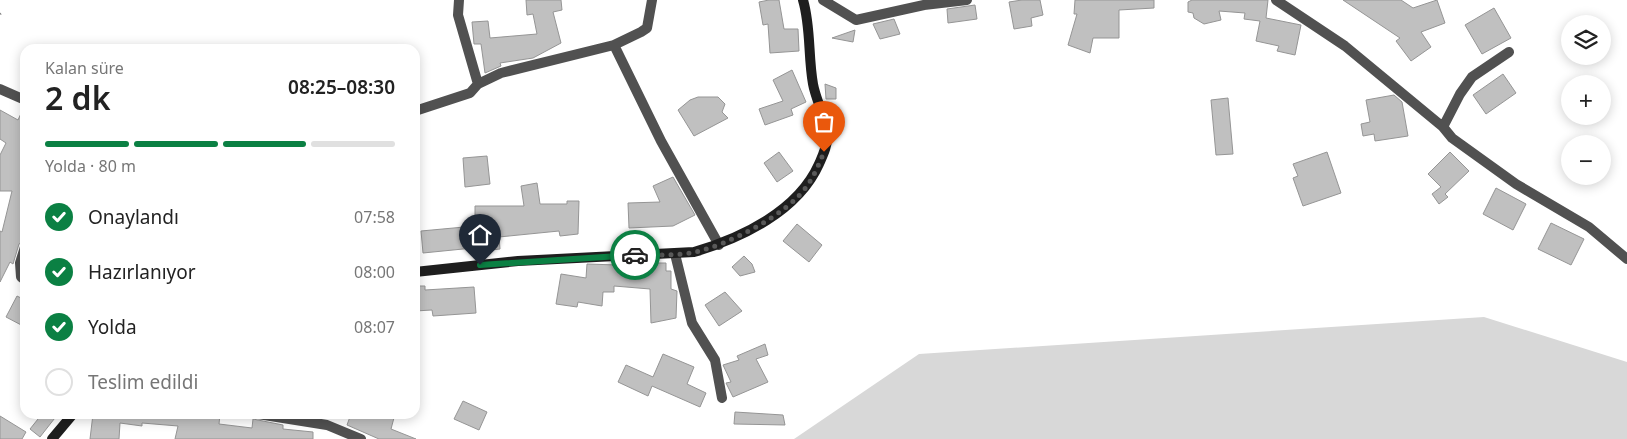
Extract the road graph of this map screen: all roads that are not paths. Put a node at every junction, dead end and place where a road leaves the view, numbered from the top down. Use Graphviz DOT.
graph roads {
  1 [pos="458,0"];
  2 [pos="652,0"];
  3 [pos="803,0"];
  4 [pos="823,0"];
  5 [pos="968,0"];
  6 [pos="1276,0"];
  7 [pos="614,45"];
  8 [pos="1509,52"];
  9 [pos="478,84"];
  10 [pos="0,89"];
  11 [pos="20,98"];
  12 [pos="420,109"];
  13 [pos="1443,126"];
  14 [pos="719,245"];
  15 [pos="675,254"];
  16 [pos="1627,259"];
  17 [pos="420,271"];
  18 [pos="722,398"];
  19 [pos="70,419"];
  20 [pos="289,419"];
  21 [pos="52,439"];
  22 [pos="360,439"];
  1 -- 9 [label="street"];
  2 -- 7 [label="street"];
  3 -- 14 [label="main road"];
  4 -- 5 [label="street"];
  6 -- 13 [label="street"];
  7 -- 9 [label="street"];
  7 -- 14 [label="street"];
  8 -- 13 [label="street"];
  9 -- 12 [label="street"];
  10 -- 11 [label="street"];
  13 -- 16 [label="street"];
  14 -- 15 [label="main road"];
  15 -- 17 [label="main road"];
  15 -- 18 [label="street"];
  19 -- 21 [label="main road"];
  20 -- 22 [label="street"];
}
